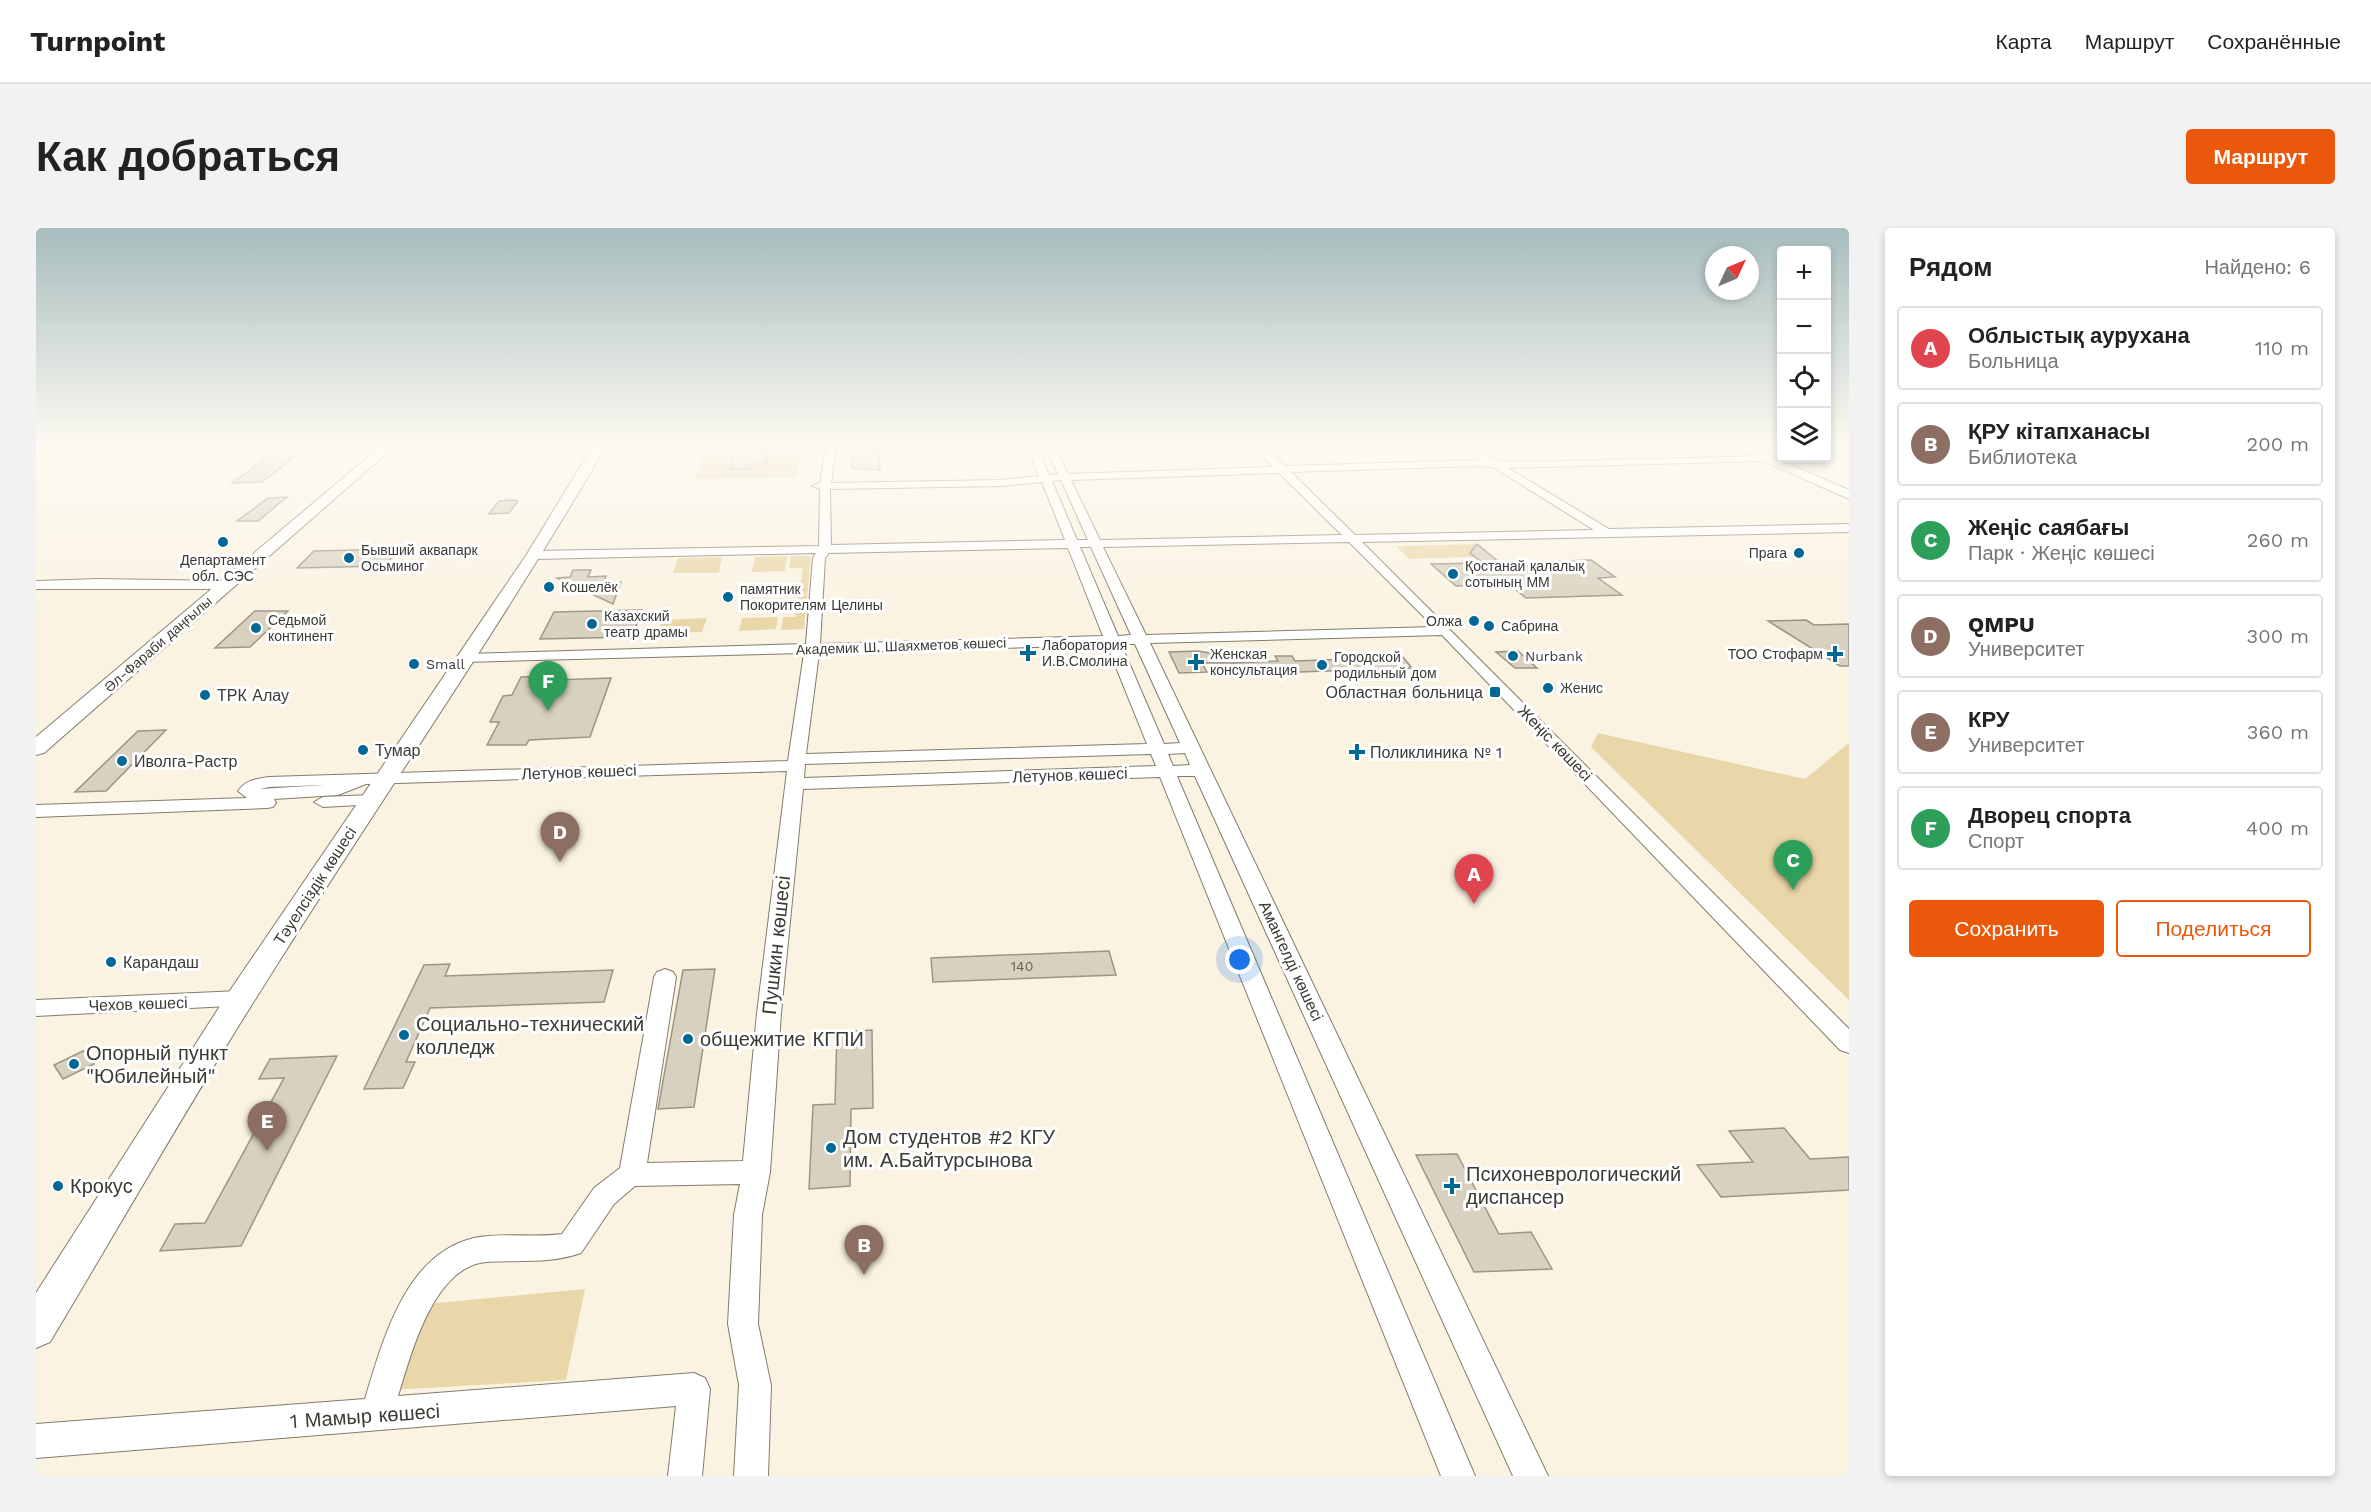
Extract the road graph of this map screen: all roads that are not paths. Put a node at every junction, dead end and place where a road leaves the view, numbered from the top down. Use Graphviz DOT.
graph roads {
  1 [pos="321,504"];
  2 [pos="565,504"];
  3 [pos="820,504"];
  4 [pos="1062,504"];
  5 [pos="1071,504"];
  6 [pos="1315,504"];
  7 [pos="1560,504"];
  8 [pos="1849,528"];
  9 [pos="1607,533"];
  10 [pos="1349,538"];
  11 [pos="1072,543"];
  12 [pos="1095,543"];
  13 [pos="819,552"];
  14 [pos="535,555"];
  15 [pos="36,585"];
  16 [pos="227,585"];
  17 [pos="1441,626"];
  18 [pos="1137,633"];
  19 [pos="1109,634"];
  20 [pos="814,642"];
  21 [pos="468,652"];
  22 [pos="36,748"];
  23 [pos="1191,748"];
  24 [pos="1157,750"];
  25 [pos="795,770"];
  26 [pos="1202,770"];
  27 [pos="1166,772"];
  28 [pos="373,786"];
  29 [pos="36,811"];
  30 [pos="664,977"];
  31 [pos="240,999"];
  32 [pos="36,1008"];
  33 [pos="1849,1044"];
  34 [pos="756,1172"];
  35 [pos="632,1175"];
  36 [pos="36,1329"];
  37 [pos="376,1415"];
  38 [pos="36,1441"];
  39 [pos="685,1476"];
  40 [pos="751,1476"];
  41 [pos="1458,1476"];
  42 [pos="1532,1476"];
  1 -- 16 [label="main road, Әл-Фараби даңғылы"];
  2 -- 14 [label="main road, Тәуелсіздік көшесі"];
  3 -- 13 [label="street, Пушкин көшесі"];
  4 -- 11 [label="street, Амангелді көшесі"];
  5 -- 12 [label="street, Амангелді көшесі"];
  6 -- 10 [label="street, Жеңіс көшесі"];
  7 -- 9 [label="street"];
  8 -- 9 [label="street"];
  9 -- 10 [label="street"];
  10 -- 12 [label="street"];
  10 -- 17 [label="street, Жеңіс көшесі"];
  11 -- 12 [label="street"];
  11 -- 13 [label="street"];
  11 -- 19 [label="street, Амангелді көшесі"];
  12 -- 18 [label="street, Амангелді көшесі"];
  13 -- 14 [label="street"];
  13 -- 20 [label="street, Пушкин көшесі"];
  14 -- 21 [label="main road, Тәуелсіздік көшесі"];
  15 -- 16 [label="street"];
  16 -- 22 [label="main road, Әл-Фараби даңғылы"];
  17 -- 18 [label="street, Академик Ш. Шаяхметов көшесі"];
  17 -- 33 [label="street, Жеңіс көшесі"];
  18 -- 19 [label="street, Академик Ш. Шаяхметов көшесі"];
  18 -- 23 [label="street, Амангелді көшесі"];
  19 -- 20 [label="street, Академик Ш. Шаяхметов көшесі"];
  19 -- 24 [label="street, Амангелді көшесі"];
  20 -- 21 [label="street, Академик Ш. Шаяхметов көшесі"];
  20 -- 25 [label="street, Пушкин көшесі"];
  21 -- 28 [label="main road, Тәуелсіздік көшесі"];
  23 -- 24 [label="street, Летунов көшесі"];
  23 -- 26 [label="street, Амангелді көшесі"];
  24 -- 25 [label="street, Летунов көшесі"];
  24 -- 27 [label="street, Амангелді көшесі"];
  25 -- 27 [label="street, Летунов көшесі"];
  25 -- 28 [label="street, Летунов көшесі"];
  25 -- 34 [label="street, Пушкин көшесі"];
  26 -- 27 [label="street, Летунов көшесі"];
  26 -- 42 [label="street, Амангелді көшесі"];
  27 -- 41 [label="street, Амангелді көшесі"];
  28 -- 28 [label="street, Летунов көшесі"];
  28 -- 29 [label="street"];
  28 -- 31 [label="main road, Тәуелсіздік көшесі"];
  30 -- 35 [label="street"];
  31 -- 32 [label="street, Чехов көшесі"];
  31 -- 36 [label="main road, Тәуелсіздік көшесі"];
  34 -- 35 [label="street"];
  34 -- 40 [label="street, Пушкин көшесі"];
  35 -- 37 [label="street"];
  37 -- 38 [label="street, 1 Мамыр көшесі"];
  37 -- 39 [label="street, 1 Мамыр көшесі"];
}
